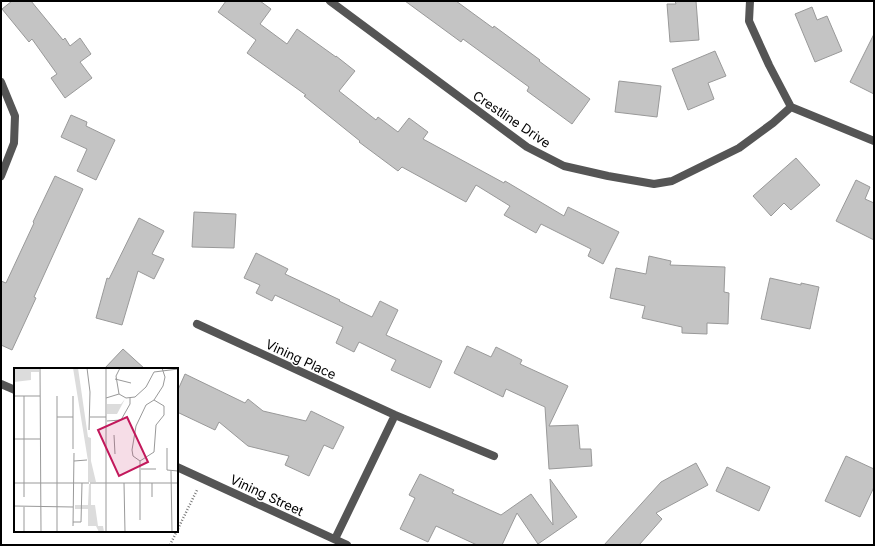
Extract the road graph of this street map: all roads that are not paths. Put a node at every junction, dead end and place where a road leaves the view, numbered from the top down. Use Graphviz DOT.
graph roads {
  1 [pos="330,1"];
  2 [pos="750,1"];
  3 [pos="1,82"];
  4 [pos="790,108"];
  5 [pos="874,141"];
  6 [pos="1,176"];
  7 [pos="197,324"];
  8 [pos="1,384"];
  9 [pos="14,390"];
  10 [pos="395,415"];
  11 [pos="494,456"];
  12 [pos="178,467"];
  13 [pos="335,539"];
  14 [pos="347,545"];
  1 -- 4 [label="street, Crestline Drive"];
  2 -- 4 [label="street"];
  3 -- 6 [label="street"];
  4 -- 5 [label="street"];
  7 -- 10 [label="street, Vining Place"];
  8 -- 9 [label="street"];
  10 -- 11 [label="street, Vining Place"];
  10 -- 13 [label="street"];
  12 -- 13 [label="street, Vining Street"];
  13 -- 14 [label="street, Vining Street"];
}
